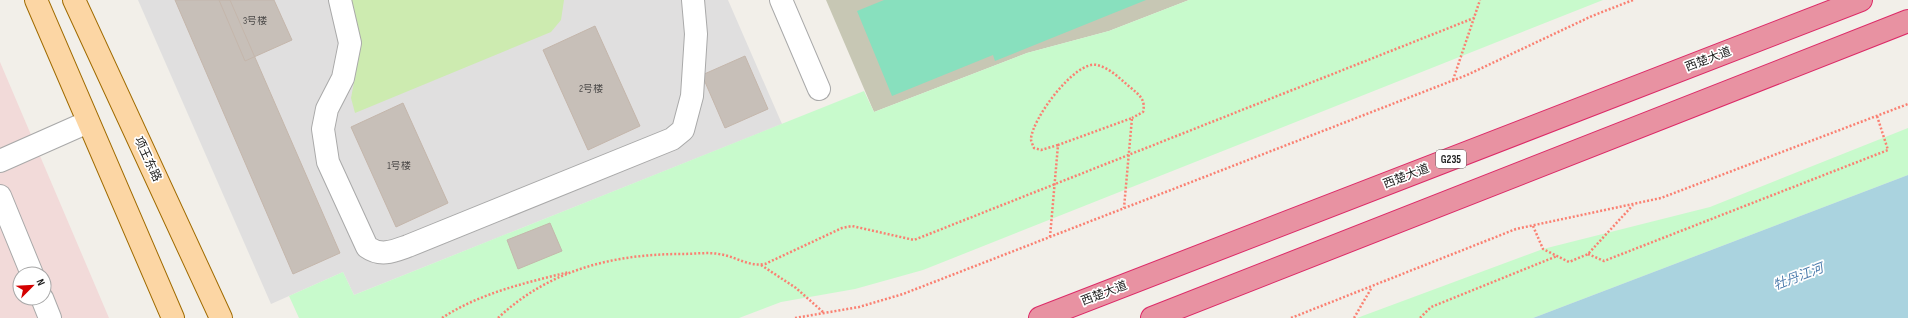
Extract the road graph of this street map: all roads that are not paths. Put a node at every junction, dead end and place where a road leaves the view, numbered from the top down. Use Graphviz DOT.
graph roads {
  1 [pos="36,0"];
  2 [pos="74,0"];
  3 [pos="340,0"];
  4 [pos="693,0"];
  5 [pos="781,0"];
  6 [pos="1861,0"];
  7 [pos="1908,21"];
  8 [pos="819,89"];
  9 [pos="88,122"];
  10 [pos="0,161"];
  11 [pos="0,196"];
  12 [pos="29,266"];
  13 [pos="45,306"];
  14 [pos="50,318"];
  15 [pos="173,318"];
  16 [pos="221,318"];
  17 [pos="1040,318"];
  18 [pos="1152,318"];
  1 -- 9 [label="main road"];
  2 -- 16 [label="main road, 项王东路"];
  3 -- 4 [label="street"];
  5 -- 8 [label="street"];
  6 -- 17 [label="highway, 西楚大道 / G235"];
  7 -- 18 [label="highway"];
  9 -- 10 [label="street"];
  9 -- 15 [label="main road"];
  11 -- 12 [label="street"];
  13 -- 14 [label="street"];
}
